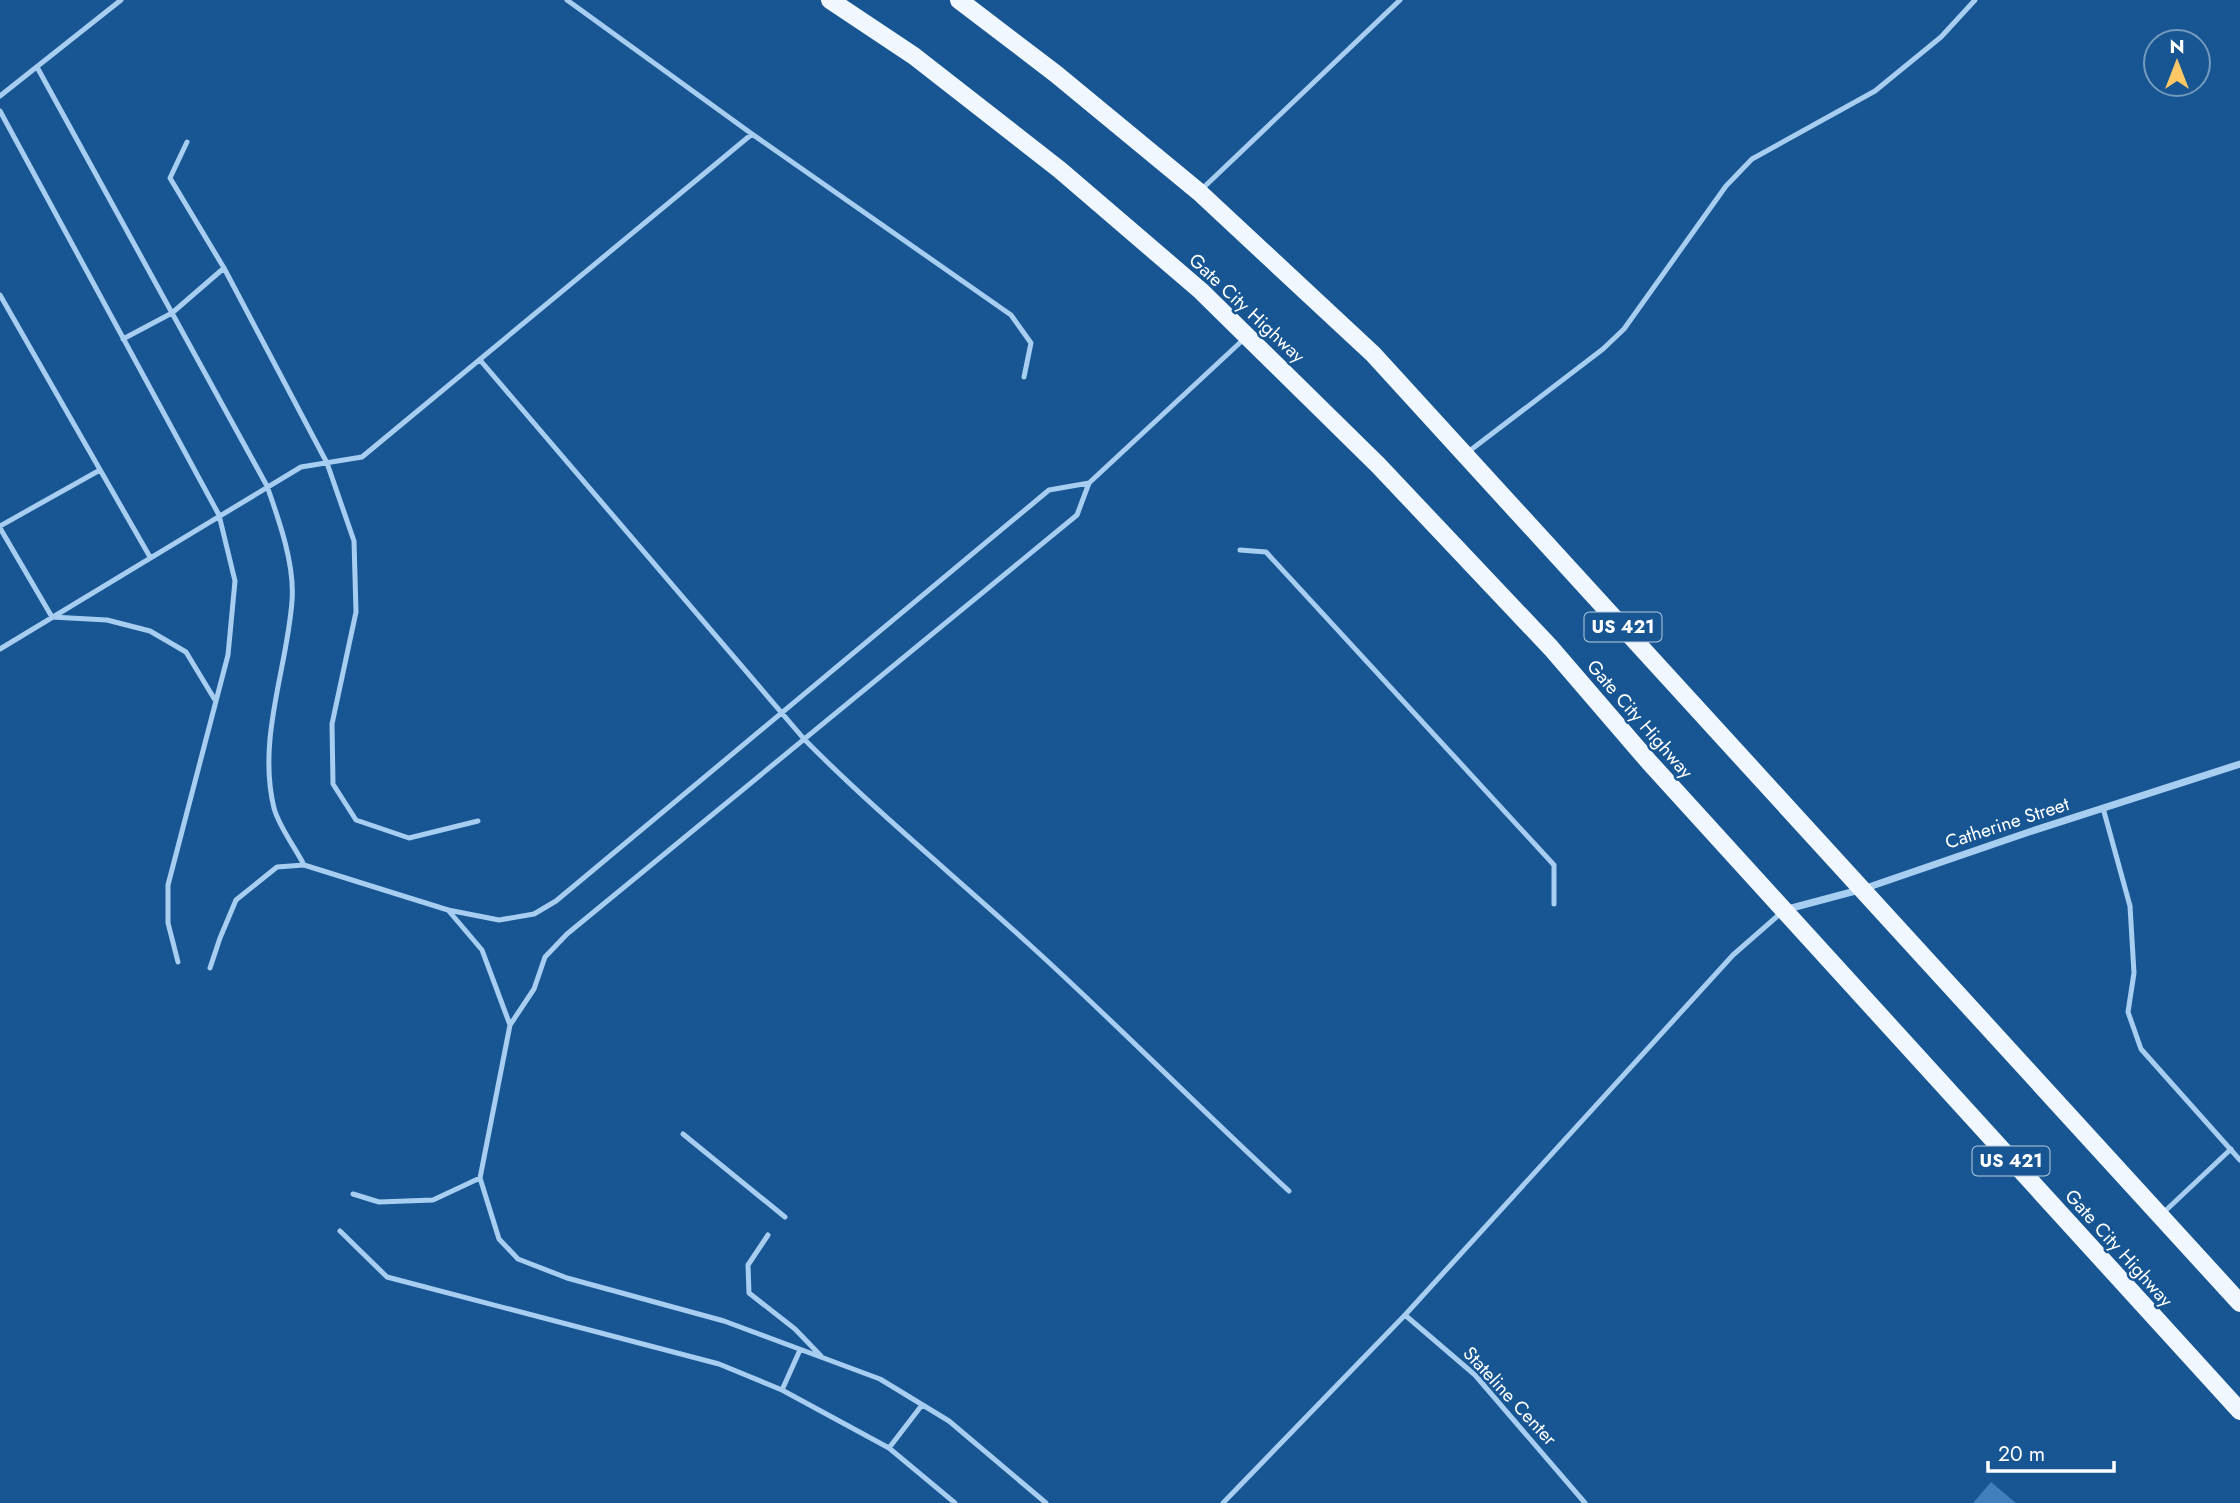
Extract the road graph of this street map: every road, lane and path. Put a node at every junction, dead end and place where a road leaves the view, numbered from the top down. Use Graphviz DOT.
graph roads {
  1 [pos="121,0"];
  2 [pos="567,0"];
  3 [pos="830,0"];
  4 [pos="959,0"];
  5 [pos="1400,0"];
  6 [pos="1975,0"];
  7 [pos="37,67"];
  8 [pos="0,96"];
  9 [pos="0,111"];
  10 [pos="752,134"];
  11 [pos="187,142"];
  12 [pos="1199,192"];
  13 [pos="224,268"];
  14 [pos="0,295"];
  15 [pos="172,313"];
  16 [pos="1247,336"];
  17 [pos="123,339"];
  18 [pos="480,360"];
  19 [pos="1024,377"];
  20 [pos="1466,454"];
  21 [pos="327,463"];
  22 [pos="100,470"];
  23 [pos="1088,483"];
  24 [pos="267,486"];
  25 [pos="219,515"];
  26 [pos="0,527"];
  27 [pos="1240,550"];
  28 [pos="150,557"];
  29 [pos="52,617"];
  30 [pos="0,649"];
  31 [pos="215,701"];
  32 [pos="781,714"];
  33 [pos="804,739"];
  34 [pos="2240,764"];
  35 [pos="2103,808"];
  36 [pos="478,821"];
  37 [pos="304,864"];
  38 [pos="1863,889"];
  39 [pos="1555,904"];
  40 [pos="448,910"];
  41 [pos="1783,911"];
  42 [pos="178,961"];
  43 [pos="210,968"];
  44 [pos="510,1025"];
  45 [pos="683,1134"];
  46 [pos="2231,1149"];
  47 [pos="2240,1160"];
  48 [pos="480,1178"];
  49 [pos="1289,1191"];
  50 [pos="353,1194"];
  51 [pos="2161,1216"];
  52 [pos="785,1217"];
  53 [pos="340,1231"];
  54 [pos="768,1235"];
  55 [pos="2240,1303"];
  56 [pos="1405,1315"];
  57 [pos="800,1350"];
  58 [pos="824,1358"];
  59 [pos="782,1390"];
  60 [pos="922,1405"];
  61 [pos="2240,1412"];
  62 [pos="889,1448"];
  63 [pos="955,1503"];
  64 [pos="1046,1503"];
  65 [pos="1223,1503"];
  66 [pos="1585,1503"];
  1 -- 7 [label="lane"];
  2 -- 10 [label="lane"];
  3 -- 16 [label="main road, Gate City Highway / US 421"];
  4 -- 12 [label="main road, US 421"];
  5 -- 12 [label="lane"];
  6 -- 20 [label="lane"];
  7 -- 8 [label="lane"];
  7 -- 15 [label="lane"];
  9 -- 17 [label="lane"];
  10 -- 18 [label="lane"];
  10 -- 19 [label="lane"];
  11 -- 13 [label="lane"];
  12 -- 20 [label="main road, US 421"];
  13 -- 15 [label="lane"];
  13 -- 21 [label="lane"];
  14 -- 22 [label="lane"];
  15 -- 17 [label="lane"];
  15 -- 24 [label="lane"];
  16 -- 23 [label="lane"];
  16 -- 41 [label="main road, Gate City Highway / US 421"];
  17 -- 25 [label="lane"];
  18 -- 21 [label="lane"];
  18 -- 32 [label="lane"];
  20 -- 38 [label="main road, US 421"];
  21 -- 24 [label="lane"];
  21 -- 36 [label="lane"];
  22 -- 26 [label="lane"];
  22 -- 28 [label="lane"];
  23 -- 32 [label="lane"];
  23 -- 33 [label="lane"];
  24 -- 25 [label="lane"];
  24 -- 37 [label="lane"];
  25 -- 28 [label="lane"];
  25 -- 31 [label="lane"];
  26 -- 29 [label="lane"];
  27 -- 39 [label="lane"];
  28 -- 29 [label="lane"];
  29 -- 30 [label="lane"];
  29 -- 31 [label="lane"];
  31 -- 42 [label="lane"];
  32 -- 33 [label="lane"];
  32 -- 40 [label="lane"];
  33 -- 44 [label="lane"];
  33 -- 49 [label="lane"];
  34 -- 35 [label="street, Catherine Street"];
  35 -- 38 [label="street, Catherine Street"];
  35 -- 46 [label="lane"];
  37 -- 40 [label="lane"];
  37 -- 43 [label="lane"];
  38 -- 41 [label="street, Catherine Street"];
  38 -- 51 [label="main road, US 421"];
  40 -- 44 [label="lane"];
  41 -- 56 [label="lane"];
  41 -- 61 [label="main road, Gate City Highway / US 421"];
  44 -- 48 [label="lane"];
  45 -- 52 [label="lane"];
  46 -- 47 [label="lane"];
  46 -- 51 [label="lane"];
  48 -- 50 [label="lane"];
  48 -- 57 [label="lane"];
  51 -- 55 [label="main road, US 421"];
  53 -- 59 [label="lane"];
  54 -- 58 [label="lane"];
  56 -- 65 [label="lane"];
  56 -- 66 [label="lane, Stateline Center"];
  57 -- 58 [label="lane"];
  57 -- 59 [label="lane"];
  58 -- 60 [label="lane"];
  59 -- 62 [label="lane"];
  60 -- 62 [label="lane"];
  60 -- 64 [label="lane"];
  62 -- 63 [label="lane"];
}
